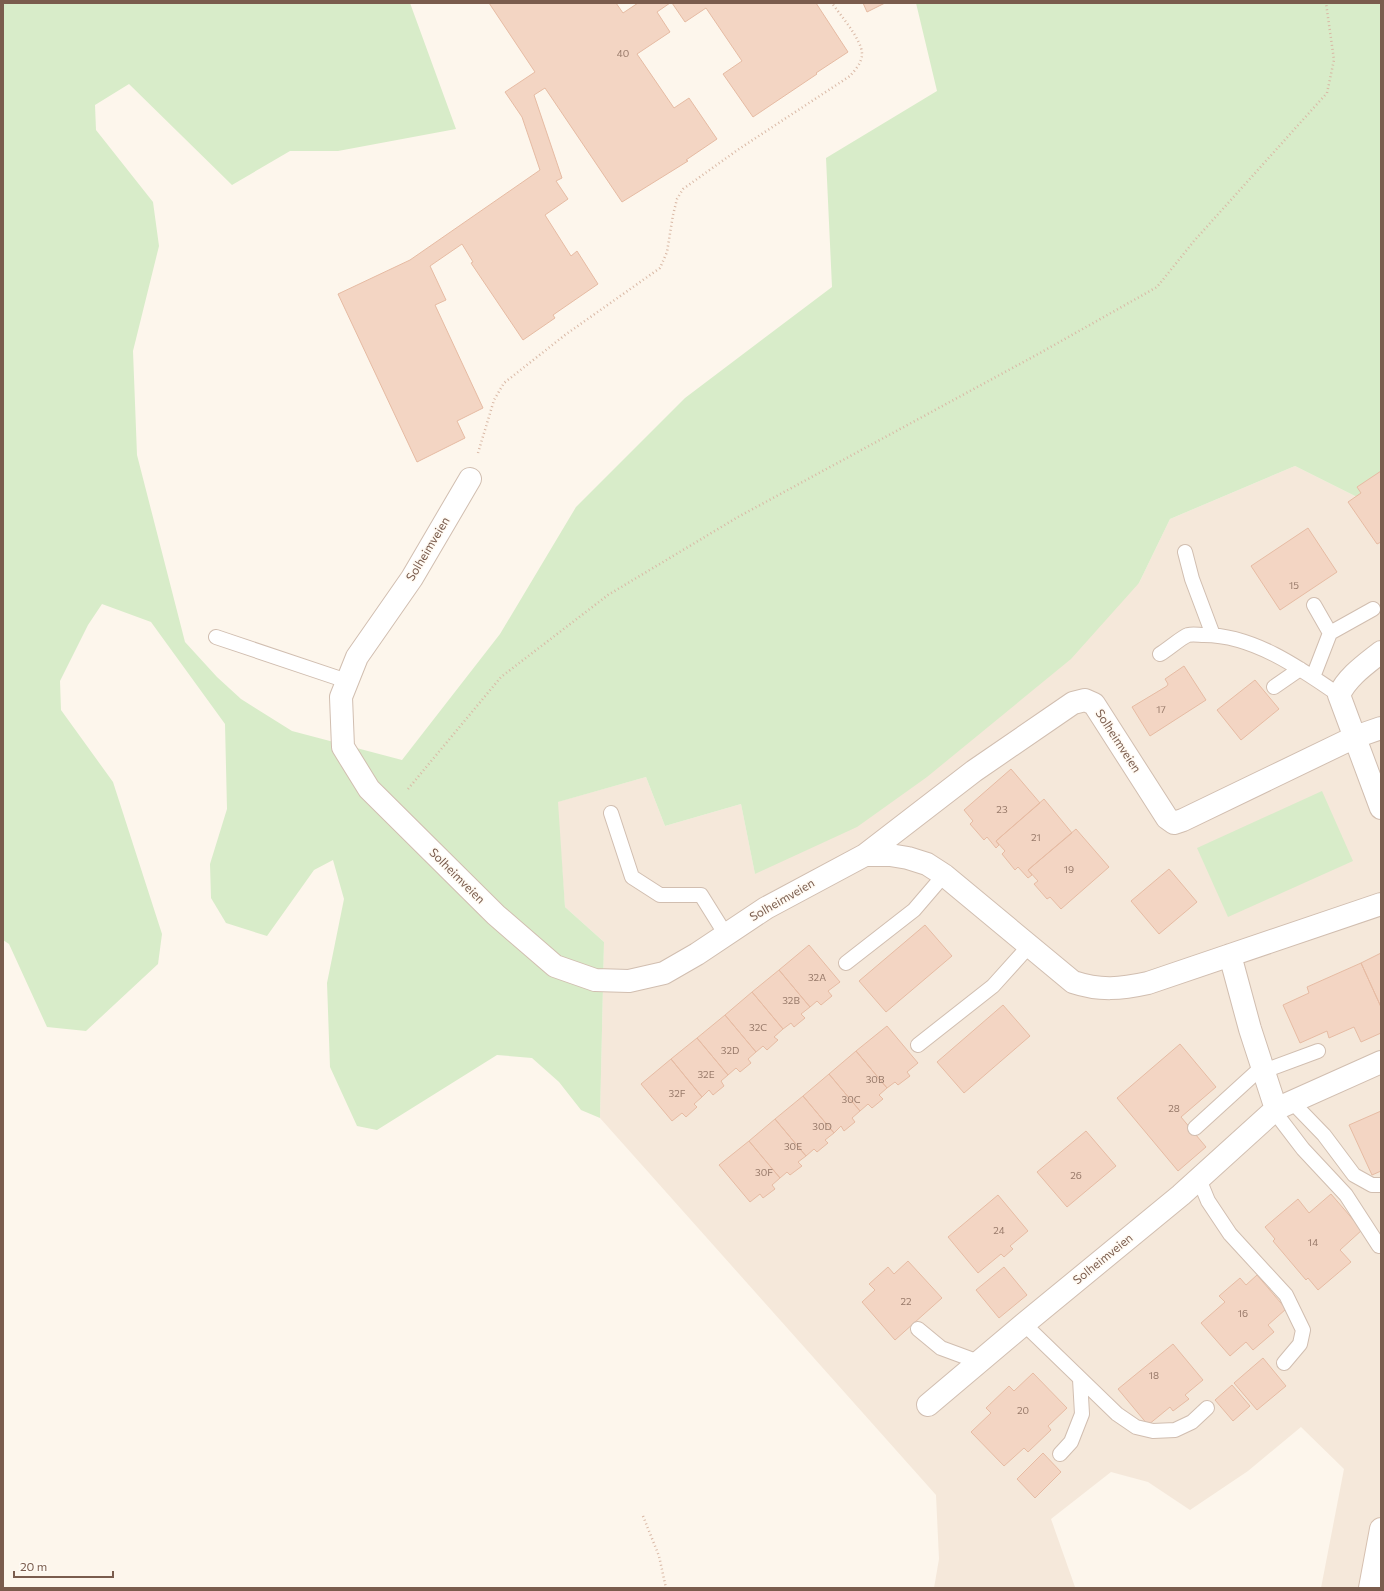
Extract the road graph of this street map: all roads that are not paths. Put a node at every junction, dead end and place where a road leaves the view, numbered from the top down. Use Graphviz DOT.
graph roads {
  1 [pos="470,478"];
  2 [pos="1185,552"];
  3 [pos="1314,605"];
  4 [pos="1373,609"];
  5 [pos="1330,633"];
  6 [pos="1213,635"];
  7 [pos="216,637"];
  8 [pos="1381,652"];
  9 [pos="1160,654"];
  10 [pos="1300,669"];
  11 [pos="1313,677"];
  12 [pos="348,681"];
  13 [pos="1274,687"];
  14 [pos="1339,695"];
  15 [pos="1381,728"];
  16 [pos="1355,737"];
  17 [pos="1381,808"];
  18 [pos="611,813"];
  19 [pos="865,855"];
  20 [pos="944,875"];
  21 [pos="1381,904"];
  22 [pos="726,935"];
  23 [pos="1029,946"];
  24 [pos="1230,955"];
  25 [pos="846,963"];
  26 [pos="918,1045"];
  27 [pos="1318,1051"];
  28 [pos="1381,1062"];
  29 [pos="1263,1069"];
  30 [pos="1281,1107"];
  31 [pos="1195,1128"];
  32 [pos="1199,1179"];
  33 [pos="1381,1185"];
  34 [pos="1379,1246"];
  35 [pos="1024,1324"];
  36 [pos="918,1329"];
  37 [pos="979,1362"];
  38 [pos="1284,1363"];
  39 [pos="1080,1379"];
  40 [pos="928,1405"];
  41 [pos="1207,1408"];
  42 [pos="1060,1454"];
  43 [pos="1381,1529"];
  44 [pos="1379,1554"];
  45 [pos="1370,1588"];
  1 -- 12 [label="street, Solheimveien"];
  2 -- 6 [label="lane"];
  3 -- 5 [label="lane"];
  4 -- 5 [label="lane"];
  5 -- 11 [label="lane"];
  6 -- 9 [label="lane"];
  6 -- 10 [label="lane"];
  7 -- 12 [label="lane"];
  8 -- 14 [label="street"];
  10 -- 11 [label="lane"];
  10 -- 13 [label="lane"];
  11 -- 14 [label="lane"];
  12 -- 22 [label="street, Solheimveien"];
  14 -- 16 [label="street"];
  15 -- 16 [label="street, Solheimveien"];
  16 -- 17 [label="street"];
  16 -- 19 [label="street, Solheimveien"];
  18 -- 22 [label="lane"];
  19 -- 20 [label="street, Solheimveien"];
  19 -- 22 [label="street, Solheimveien"];
  20 -- 23 [label="street, Solheimveien"];
  20 -- 25 [label="lane"];
  21 -- 24 [label="street, Solheimveien"];
  23 -- 24 [label="street, Solheimveien"];
  23 -- 26 [label="lane"];
  24 -- 29 [label="street"];
  27 -- 29 [label="lane"];
  28 -- 30 [label="street, Solheimveien"];
  29 -- 30 [label="street"];
  29 -- 31 [label="lane"];
  30 -- 32 [label="street, Solheimveien"];
  30 -- 33 [label="lane"];
  30 -- 34 [label="lane"];
  32 -- 35 [label="street, Solheimveien"];
  32 -- 38 [label="lane"];
  35 -- 37 [label="street, Solheimveien"];
  35 -- 39 [label="lane"];
  36 -- 37 [label="lane"];
  37 -- 40 [label="street, Solheimveien"];
  39 -- 41 [label="lane"];
  39 -- 42 [label="lane"];
  43 -- 44 [label="street"];
  44 -- 45 [label="street"];
}
